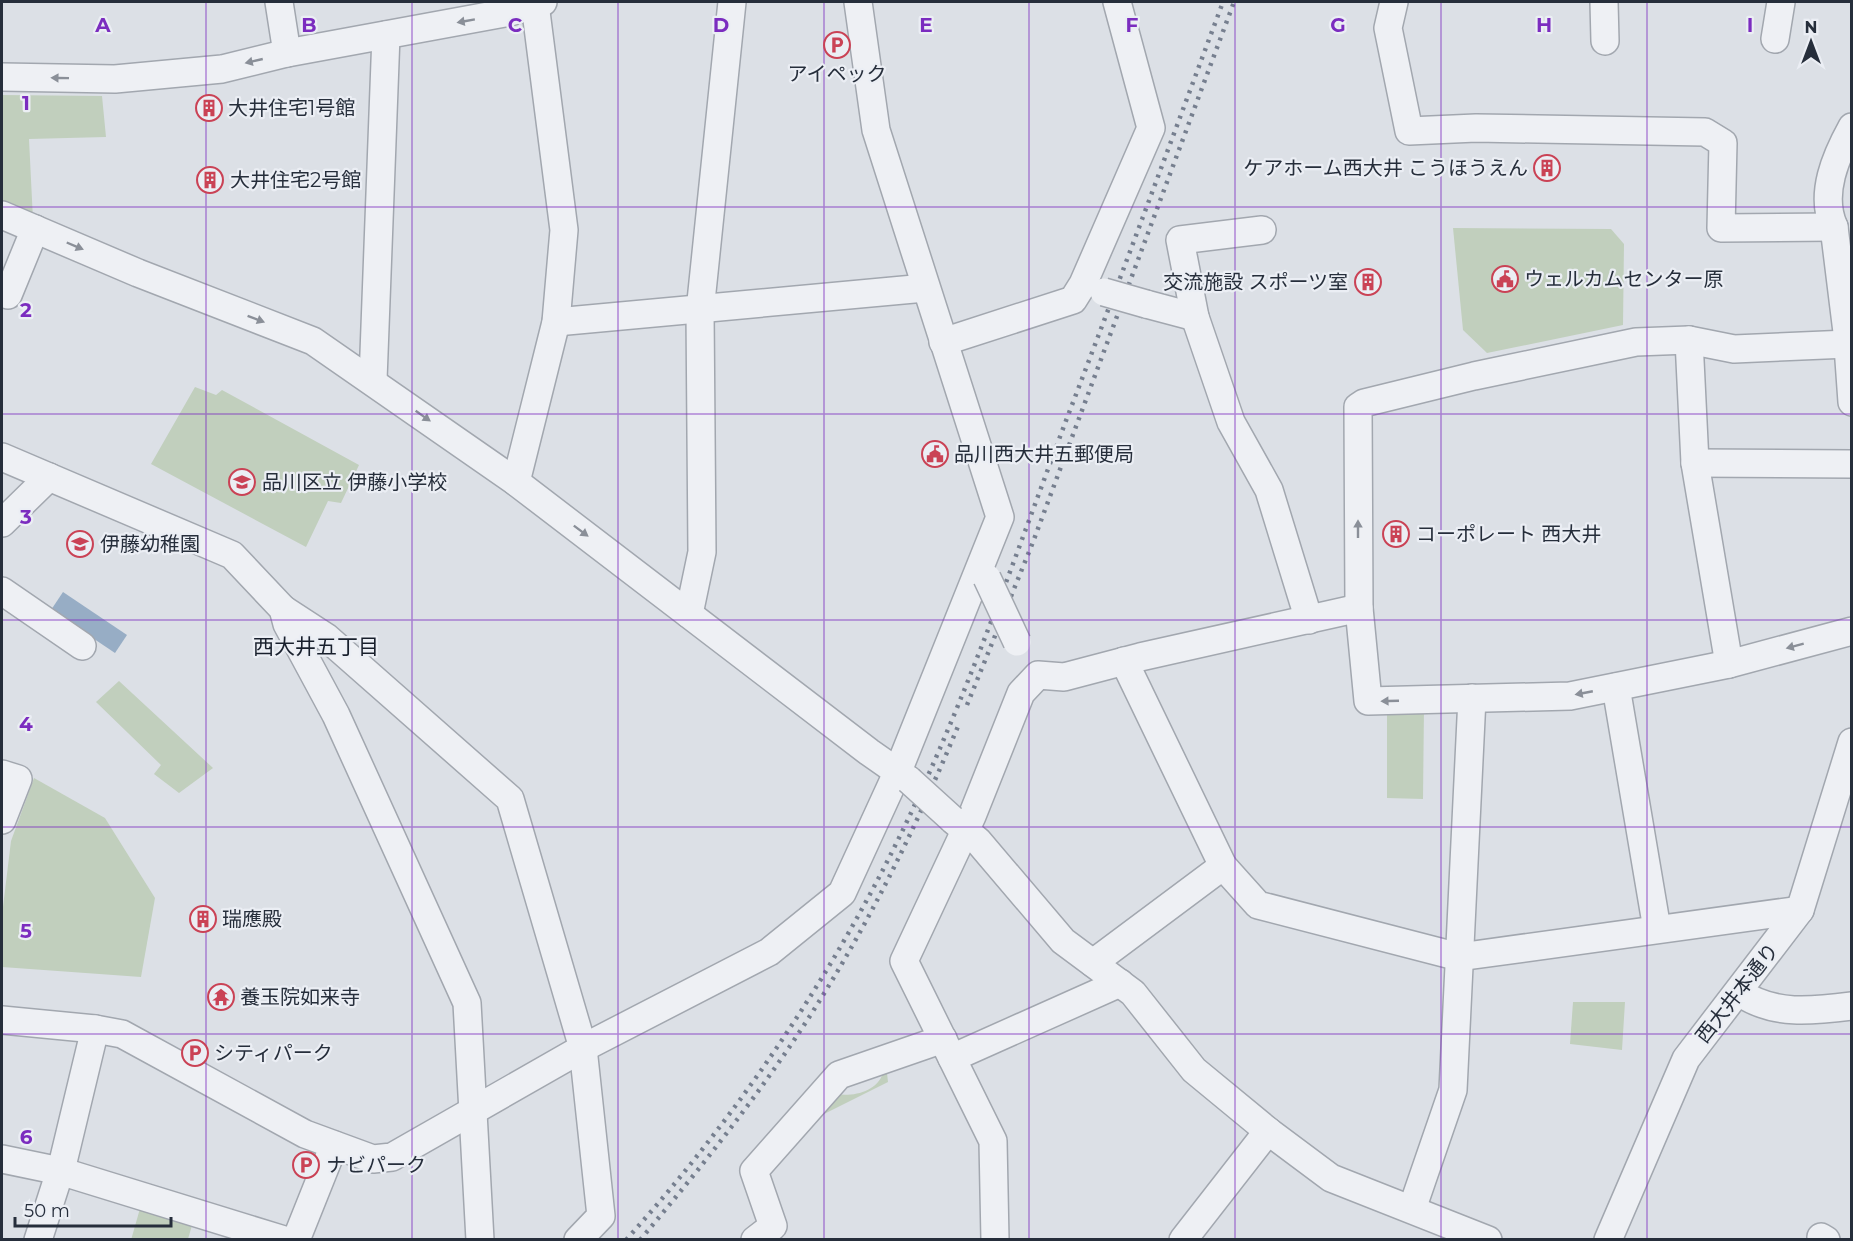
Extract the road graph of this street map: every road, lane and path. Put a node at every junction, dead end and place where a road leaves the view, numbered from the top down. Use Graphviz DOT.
graph roads {
  1 [pos="279,2"];
  2 [pos="732,2"];
  3 [pos="858,2"];
  4 [pos="1117,2"];
  5 [pos="1394,2"];
  6 [pos="1604,2"];
  7 [pos="1780,2"];
  8 [pos="524,5"];
  9 [pos="386,35"];
  10 [pos="1775,39"];
  11 [pos="1605,41"];
  12 [pos="287,53"];
  13 [pos="2,77"];
  14 [pos="1851,127"];
  15 [pos="2,215"];
  16 [pos="1834,226"];
  17 [pos="36,229"];
  18 [pos="1262,230"];
  19 [pos="925,288"];
  20 [pos="1094,288"];
  21 [pos="8,295"];
  22 [pos="700,311"];
  23 [pos="1195,317"];
  24 [pos="556,322"];
  25 [pos="1689,340"];
  26 [pos="943,342"];
  27 [pos="1848,344"];
  28 [pos="373,380"];
  29 [pos="1851,402"];
  30 [pos="2,457"];
  31 [pos="1695,463"];
  32 [pos="1851,464"];
  33 [pos="48,477"];
  34 [pos="516,482"];
  35 [pos="2,523"];
  36 [pos="984,571"];
  37 [pos="2,591"];
  38 [pos="1359,608"];
  39 [pos="283,609"];
  40 [pos="689,614"];
  41 [pos="1309,620"];
  42 [pos="1851,631"];
  43 [pos="82,646"];
  44 [pos="1124,661"];
  45 [pos="1730,664"];
  46 [pos="1038,675"];
  47 [pos="1616,687"];
  48 [pos="1472,699"];
  49 [pos="1850,752"];
  50 [pos="2,774"];
  51 [pos="904,776"];
  52 [pos="2,820"];
  53 [pos="959,825"];
  54 [pos="1223,866"];
  55 [pos="1800,910"];
  56 [pos="1658,929"];
  57 [pos="1458,957"];
  58 [pos="1093,963"];
  59 [pos="1120,983"];
  60 [pos="1739,992"];
  61 [pos="1851,1006"];
  62 [pos="2,1020"];
  63 [pos="95,1029"];
  64 [pos="583,1048"];
  65 [pos="948,1048"];
  66 [pos="474,1110"];
  67 [pos="1268,1131"];
  68 [pos="334,1145"];
  69 [pos="2,1159"];
  70 [pos="60,1172"];
  71 [pos="1412,1209"];
  72 [pos="38,1239"];
  73 [pos="284,1239"];
  74 [pos="296,1239"];
  75 [pos="480,1239"];
  76 [pos="578,1239"];
  77 [pos="754,1239"];
  78 [pos="994,1239"];
  79 [pos="1183,1239"];
  80 [pos="1488,1239"];
  81 [pos="1608,1239"];
  1 -- 12 [label="street"];
  2 -- 22 [label="street"];
  3 -- 19 [label="street"];
  4 -- 20 [label="street"];
  5 -- 16 [label="street"];
  6 -- 11 [label="street"];
  7 -- 10 [label="street"];
  8 -- 9 [label="street, one-way"];
  8 -- 24 [label="street"];
  9 -- 12 [label="street"];
  9 -- 28 [label="street"];
  12 -- 13 [label="street, one-way"];
  14 -- 16 [label="street"];
  15 -- 17 [label="street"];
  16 -- 27 [label="street"];
  17 -- 21 [label="street"];
  17 -- 28 [label="street, one-way"];
  18 -- 23 [label="street"];
  19 -- 22 [label="street"];
  19 -- 26 [label="street"];
  20 -- 23 [label="street, bridge"];
  20 -- 26 [label="street"];
  22 -- 24 [label="street"];
  22 -- 40 [label="street"];
  23 -- 41 [label="street"];
  24 -- 34 [label="street"];
  25 -- 27 [label="street"];
  25 -- 31 [label="street"];
  38 -- 25 [label="street, one-way"];
  26 -- 36 [label="street"];
  27 -- 29 [label="street"];
  28 -- 34 [label="street, one-way"];
  30 -- 33 [label="street"];
  31 -- 32 [label="street"];
  31 -- 45 [label="street"];
  33 -- 35 [label="street"];
  33 -- 39 [label="street"];
  34 -- 40 [label="street, one-way"];
  36 -- 46 [label="street, bridge"];
  36 -- 51 [label="street"];
  37 -- 43 [label="street"];
  38 -- 41 [label="street"];
  48 -- 38 [label="street, one-way"];
  39 -- 64 [label="street"];
  39 -- 66 [label="street"];
  40 -- 51 [label="street"];
  41 -- 44 [label="street"];
  42 -- 45 [label="street, one-way"];
  44 -- 46 [label="street"];
  44 -- 54 [label="street"];
  45 -- 47 [label="street"];
  46 -- 53 [label="street"];
  47 -- 48 [label="street, one-way"];
  47 -- 56 [label="street"];
  48 -- 57 [label="street"];
  49 -- 55 [label="street, 西大井本通り"];
  50 -- 52 [label="street"];
  51 -- 53 [label="street, bridge"];
  51 -- 64 [label="street"];
  53 -- 58 [label="street"];
  53 -- 65 [label="street"];
  54 -- 57 [label="street"];
  54 -- 58 [label="street"];
  55 -- 56 [label="street"];
  55 -- 60 [label="street, 西大井本通り"];
  56 -- 57 [label="street"];
  57 -- 71 [label="street"];
  58 -- 59 [label="street"];
  59 -- 65 [label="street"];
  59 -- 67 [label="street"];
  60 -- 61 [label="street"];
  60 -- 81 [label="street, 西大井本通り"];
  62 -- 63 [label="street"];
  63 -- 68 [label="street"];
  63 -- 70 [label="street"];
  64 -- 66 [label="street"];
  64 -- 76 [label="street"];
  65 -- 77 [label="street"];
  65 -- 78 [label="street"];
  66 -- 68 [label="street"];
  66 -- 75 [label="street"];
  67 -- 71 [label="street"];
  67 -- 79 [label="street"];
  68 -- 74 [label="street"];
  69 -- 70 [label="street"];
  70 -- 72 [label="street"];
  70 -- 73 [label="street"];
  71 -- 80 [label="street"];
}
